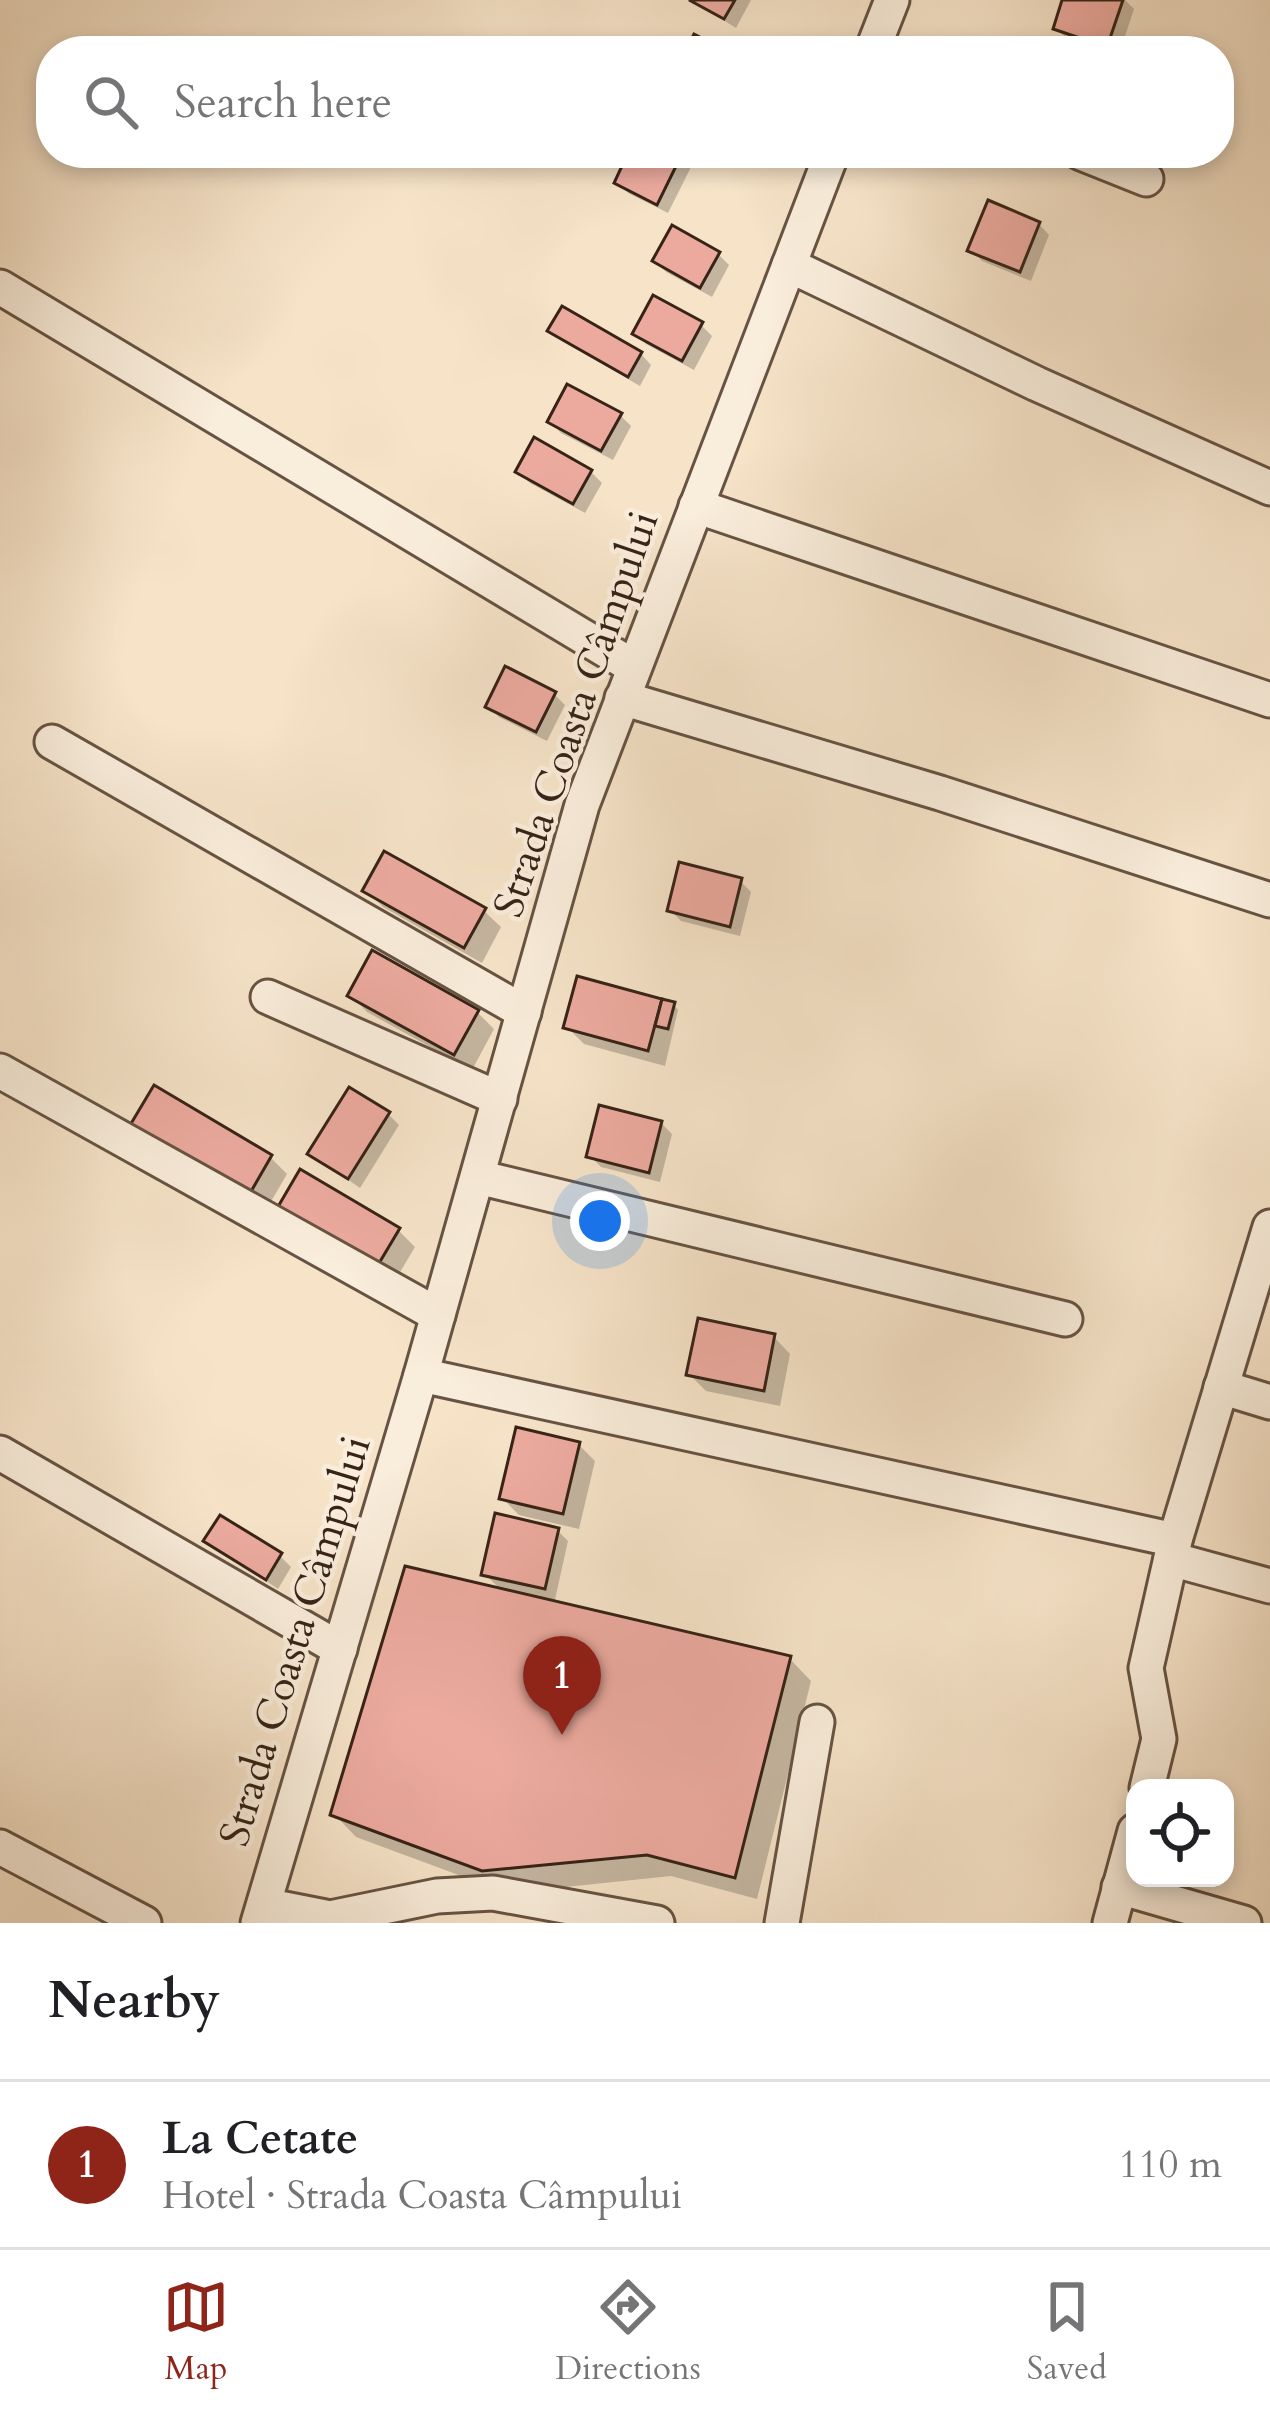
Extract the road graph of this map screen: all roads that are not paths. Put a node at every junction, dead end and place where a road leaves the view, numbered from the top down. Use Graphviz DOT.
graph roads {
  1 [pos="892,0"];
  2 [pos="878,36"];
  3 [pos="826,168"];
  4 [pos="1119,168"];
  5 [pos="1147,179"];
  6 [pos="789,265"];
  7 [pos="0,287"];
  8 [pos="1270,488"];
  9 [pos="696,506"];
  10 [pos="628,683"];
  11 [pos="1270,700"];
  12 [pos="52,742"];
  13 [pos="1270,900"];
  14 [pos="268,997"];
  15 [pos="524,1012"];
  16 [pos="0,1071"];
  17 [pos="500,1099"];
  18 [pos="478,1177"];
  19 [pos="1270,1227"];
  20 [pos="438,1315"];
  21 [pos="1066,1319"];
  22 [pos="421,1375"];
  23 [pos="1221,1387"];
  24 [pos="1270,1402"];
  25 [pos="0,1453"];
  26 [pos="1173,1550"];
  27 [pos="1270,1586"];
  28 [pos="340,1648"];
  29 [pos="817,1722"];
  30 [pos="1149,1779"];
  31 [pos="0,1847"];
  32 [pos="1126,1865"];
  33 [pos="1120,1887"];
  34 [pos="261,1914"];
  35 [pos="332,1921"];
  36 [pos="144,1923"];
  37 [pos="657,1923"];
  38 [pos="782,1923"];
  39 [pos="1110,1923"];
  40 [pos="1244,1923"];
  1 -- 2 [label="street"];
  3 -- 6 [label="street, Strada Coasta Câmpului"];
  4 -- 5 [label="street"];
  6 -- 8 [label="street"];
  6 -- 9 [label="street, Strada Coasta Câmpului"];
  7 -- 10 [label="street"];
  9 -- 10 [label="street, Strada Coasta Câmpului"];
  9 -- 11 [label="street"];
  10 -- 13 [label="street"];
  10 -- 15 [label="street, Strada Coasta Câmpului"];
  12 -- 15 [label="street"];
  14 -- 17 [label="street"];
  15 -- 17 [label="street, Strada Coasta Câmpului"];
  16 -- 20 [label="street"];
  17 -- 18 [label="street, Strada Coasta Câmpului"];
  18 -- 20 [label="street, Strada Coasta Câmpului"];
  18 -- 21 [label="street"];
  19 -- 23 [label="street"];
  20 -- 22 [label="street, Strada Coasta Câmpului"];
  22 -- 26 [label="street"];
  22 -- 28 [label="street, Strada Coasta Câmpului"];
  23 -- 24 [label="street"];
  23 -- 26 [label="street"];
  25 -- 28 [label="street"];
  26 -- 27 [label="street"];
  26 -- 30 [label="street"];
  28 -- 34 [label="street, Strada Coasta Câmpului"];
  29 -- 38 [label="street"];
  31 -- 36 [label="street"];
  32 -- 33 [label="street"];
  33 -- 39 [label="street"];
  33 -- 40 [label="street"];
  34 -- 35 [label="street"];
  35 -- 37 [label="street"];
}
